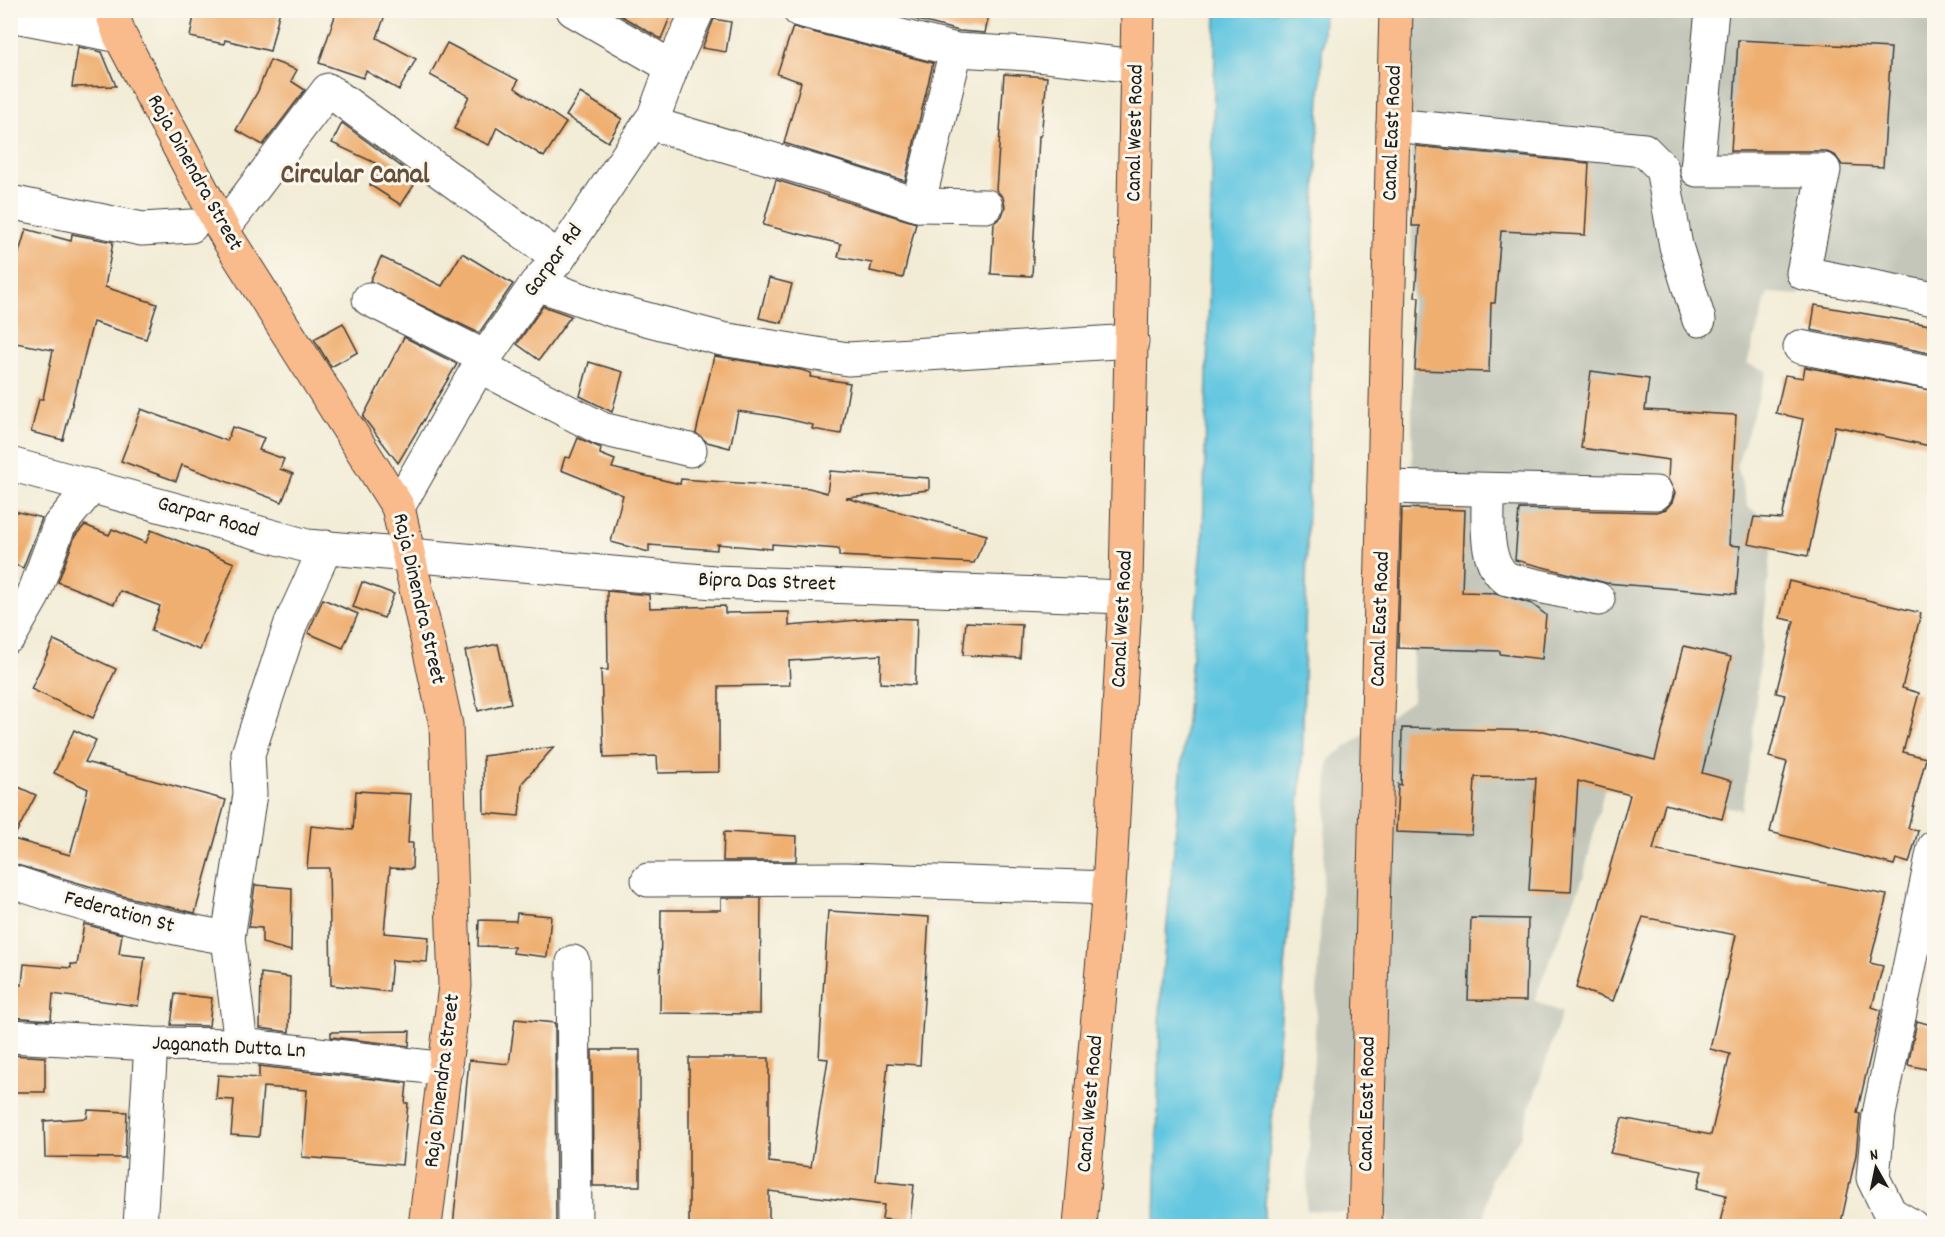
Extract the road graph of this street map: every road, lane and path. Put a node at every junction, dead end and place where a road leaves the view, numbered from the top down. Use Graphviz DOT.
graph roads {
  1 [pos="573,10"];
  2 [pos="698,10"];
  3 [pos="799,10"];
  4 [pos="1138,10"];
  5 [pos="1396,10"];
  6 [pos="1712,10"];
  7 [pos="10,15"];
  8 [pos="116,23"];
  9 [pos="956,50"];
  10 [pos="1137,66"];
  11 [pos="672,68"];
  12 [pos="649,123"];
  13 [pos="1393,126"];
  14 [pos="10,202"];
  15 [pos="918,205"];
  16 [pos="986,206"];
  17 [pos="207,228"];
  18 [pos="559,258"];
  19 [pos="536,284"];
  20 [pos="369,299"];
  21 [pos="1935,299"];
  22 [pos="1699,320"];
  23 [pos="1132,341"];
  24 [pos="1800,346"];
  25 [pos="482,362"];
  26 [pos="1935,373"];
  27 [pos="690,450"];
  28 [pos="10,464"];
  29 [pos="92,486"];
  30 [pos="1384,487"];
  31 [pos="1488,490"];
  32 [pos="1656,493"];
  33 [pos="398,507"];
  34 [pos="326,548"];
  35 [pos="409,556"];
  36 [pos="1125,597"];
  37 [pos="1598,599"];
  38 [pos="10,636"];
  39 [pos="1935,847"];
  40 [pos="648,880"];
  41 [pos="10,881"];
  42 [pos="1109,888"];
  43 [pos="228,939"];
  44 [pos="573,962"];
  45 [pos="10,1036"];
  46 [pos="151,1044"];
  47 [pos="241,1045"];
  48 [pos="446,1069"];
  49 [pos="582,1226"];
  50 [pos="140,1227"];
  51 [pos="425,1227"];
  52 [pos="1080,1227"];
  53 [pos="1365,1227"];
  54 [pos="1912,1227"];
  1 -- 11 [label="street"];
  2 -- 11 [label="street, Garpar Rd"];
  3 -- 9 [label="street"];
  4 -- 10 [label="main road, Canal West Road"];
  5 -- 13 [label="main road, Canal East Road"];
  6 -- 21 [label="street"];
  7 -- 8 [label="street"];
  8 -- 17 [label="main road, Raja Dinendra Street"];
  9 -- 10 [label="street"];
  9 -- 15 [label="street"];
  10 -- 23 [label="main road, Canal West Road"];
  11 -- 12 [label="street, Garpar Rd"];
  12 -- 15 [label="street"];
  12 -- 18 [label="street, Garpar Rd"];
  13 -- 22 [label="street"];
  13 -- 30 [label="main road, Canal East Road"];
  14 -- 17 [label="street"];
  15 -- 16 [label="street"];
  17 -- 18 [label="street"];
  17 -- 33 [label="main road, Raja Dinendra Street"];
  18 -- 19 [label="street, Garpar Rd"];
  19 -- 23 [label="street"];
  19 -- 25 [label="street, Garpar Rd"];
  20 -- 25 [label="street"];
  23 -- 36 [label="main road, Canal West Road"];
  24 -- 26 [label="street"];
  25 -- 27 [label="street"];
  25 -- 33 [label="street, Garpar Rd"];
  28 -- 29 [label="street, Garpar Road"];
  29 -- 34 [label="street, Garpar Road"];
  29 -- 38 [label="street"];
  30 -- 31 [label="street"];
  30 -- 53 [label="main road, Canal East Road"];
  31 -- 32 [label="street"];
  31 -- 37 [label="street"];
  33 -- 35 [label="main road, Raja Dinendra Street"];
  34 -- 35 [label="street, Garpar Road"];
  34 -- 43 [label="street"];
  35 -- 36 [label="street, Bipra Das Street"];
  35 -- 48 [label="main road, Raja Dinendra Street"];
  36 -- 42 [label="main road, Canal West Road"];
  39 -- 54 [label="street"];
  40 -- 42 [label="street"];
  41 -- 43 [label="street, Federation St"];
  42 -- 52 [label="main road, Canal West Road"];
  43 -- 47 [label="street"];
  44 -- 49 [label="street"];
  45 -- 46 [label="street, Jaganath Dutta Ln"];
  46 -- 47 [label="street, Jaganath Dutta Ln"];
  46 -- 50 [label="street"];
  47 -- 48 [label="street, Jaganath Dutta Ln"];
  48 -- 51 [label="main road, Raja Dinendra Street"];
}
